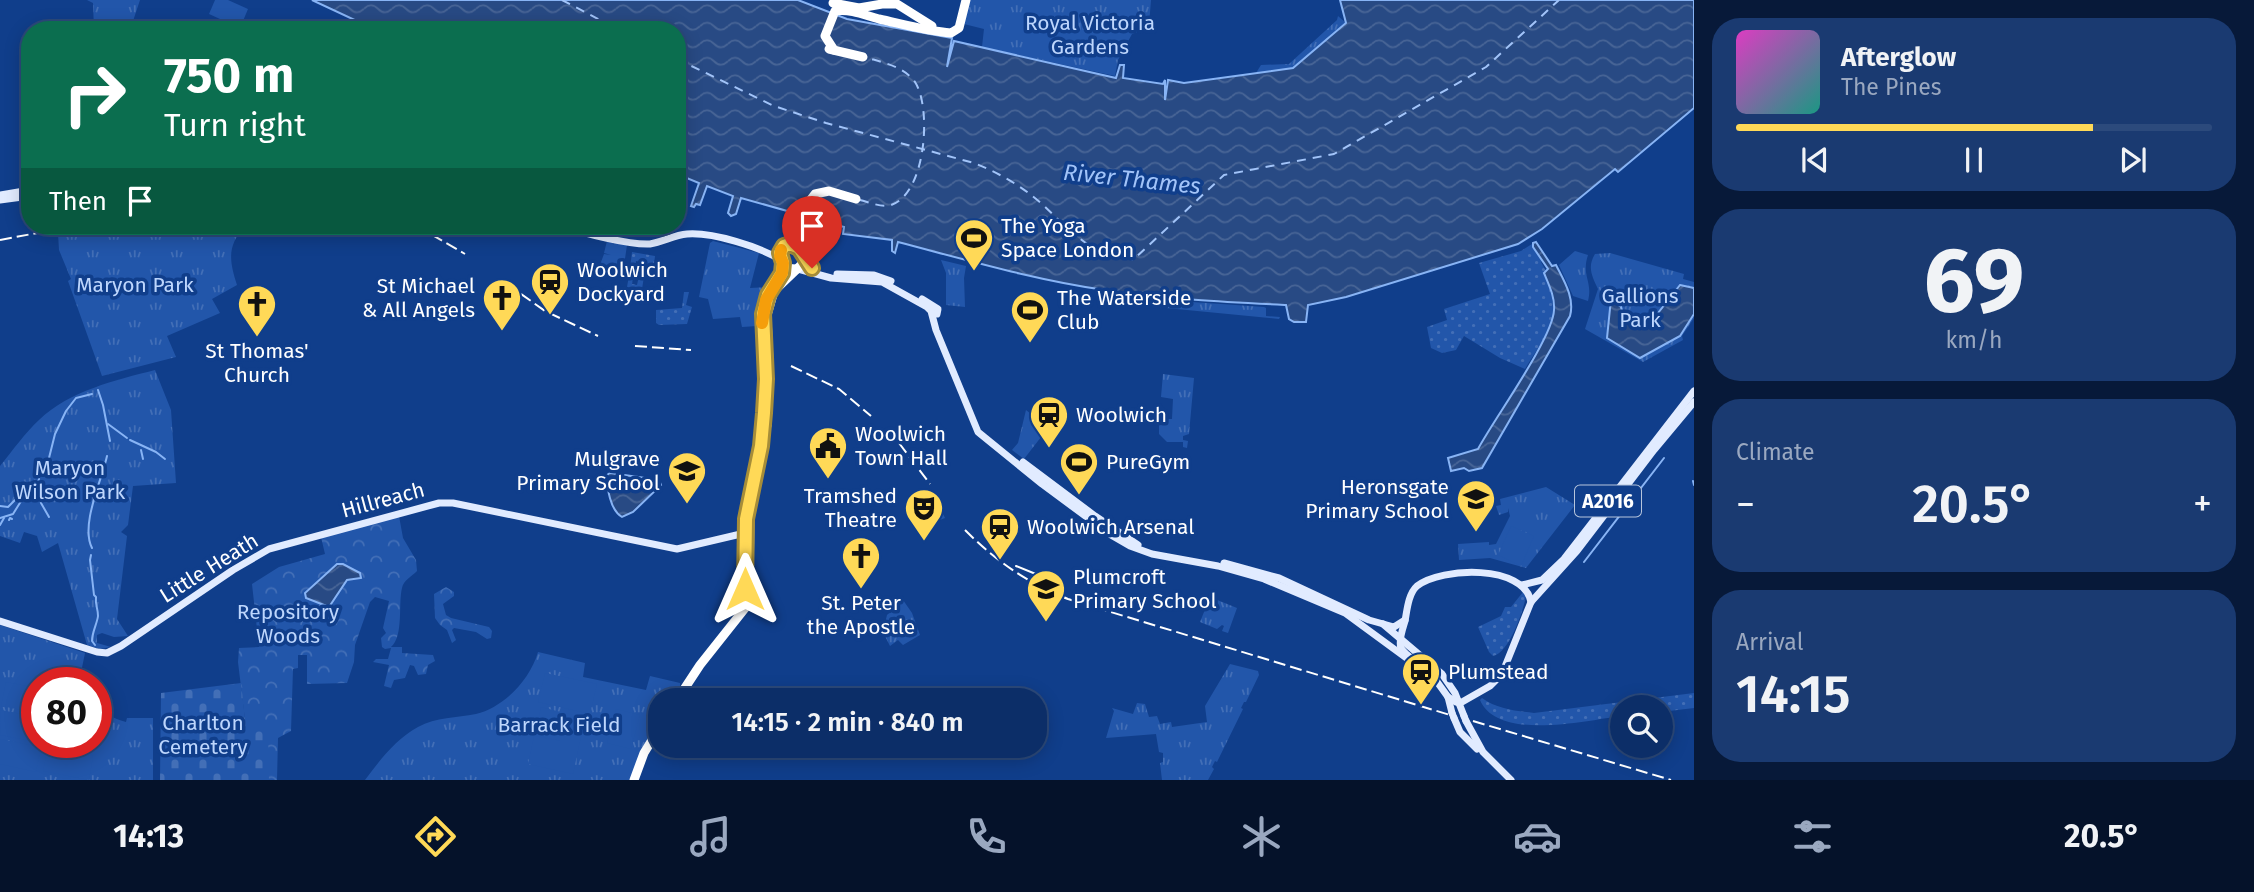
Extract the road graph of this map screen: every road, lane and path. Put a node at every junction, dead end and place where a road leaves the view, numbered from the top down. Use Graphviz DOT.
graph roads {
  1 [pos="966,0"];
  2 [pos="832,8"];
  3 [pos="866,11"];
  4 [pos="961,22"];
  5 [pos="863,57"];
  6 [pos="21,194"];
  7 [pos="0,195"];
  8 [pos="21,195"];
  9 [pos="856,199"];
  10 [pos="0,200"];
  11 [pos="805,219"];
  12 [pos="596,235"];
  13 [pos="682,235"];
  14 [pos="686,235"];
  15 [pos="786,245"];
  16 [pos="769,250"];
  17 [pos="802,253"];
  18 [pos="782,262"];
  19 [pos="797,269"];
  20 [pos="935,311"];
  21 [pos="1694,391"];
  22 [pos="1694,402"];
  23 [pos="1001,449"];
  24 [pos="327,533"];
  25 [pos="745,535"];
  26 [pos="1522,585"];
  27 [pos="1531,603"];
  28 [pos="745,604"];
  29 [pos="0,621"];
  30 [pos="1405,621"];
  31 [pos="1382,624"];
  32 [pos="1400,640"];
  33 [pos="1424,671"];
  34 [pos="685,688"];
  35 [pos="1448,697"];
  36 [pos="1462,702"];
  37 [pos="648,749"];
  38 [pos="1483,752"];
  39 [pos="635,780"];
  40 [pos="1511,780"];
  1 -- 4 [label="highway"];
  2 -- 3 [label="highway"];
  2 -- 3 [label="highway"];
  2 -- 5 [label="highway"];
  3 -- 4 [label="highway"];
  3 -- 4 [label="highway"];
  6 -- 7 [label="main road"];
  8 -- 10 [label="main road"];
  9 -- 11 [label="highway"];
  11 -- 15 [label="highway"];
  11 -- 17 [label="highway"];
  12 -- 13 [label="main road"];
  14 -- 16 [label="main road"];
  15 -- 16 [label="main road"];
  15 -- 17 [label="highway"];
  15 -- 18 [label="highway"];
  16 -- 18 [label="main road"];
  17 -- 19 [label="highway"];
  17 -- 20 [label="main road"];
  18 -- 19 [label="highway"];
  18 -- 25 [label="highway"];
  19 -- 20 [label="main road"];
  19 -- 28 [label="highway"];
  20 -- 23 [label="main road"];
  21 -- 26 [label="main road, A2016"];
  22 -- 27 [label="main road, A2016"];
  23 -- 31 [label="main road"];
  23 -- 33 [label="main road"];
  24 -- 25 [label="main road, Hillreach"];
  24 -- 29 [label="main road, Little Heath"];
  25 -- 28 [label="highway"];
  26 -- 27 [label="main road"];
  26 -- 30 [label="main road"];
  27 -- 36 [label="main road, A2016"];
  28 -- 34 [label="highway"];
  30 -- 31 [label="main road"];
  30 -- 32 [label="main road"];
  31 -- 32 [label="main road"];
  32 -- 33 [label="main road"];
  32 -- 36 [label="main road"];
  33 -- 35 [label="main road"];
  35 -- 36 [label="main road"];
  35 -- 38 [label="main road"];
  36 -- 38 [label="main road"];
  37 -- 39 [label="highway"];
  38 -- 40 [label="main road"];
}
